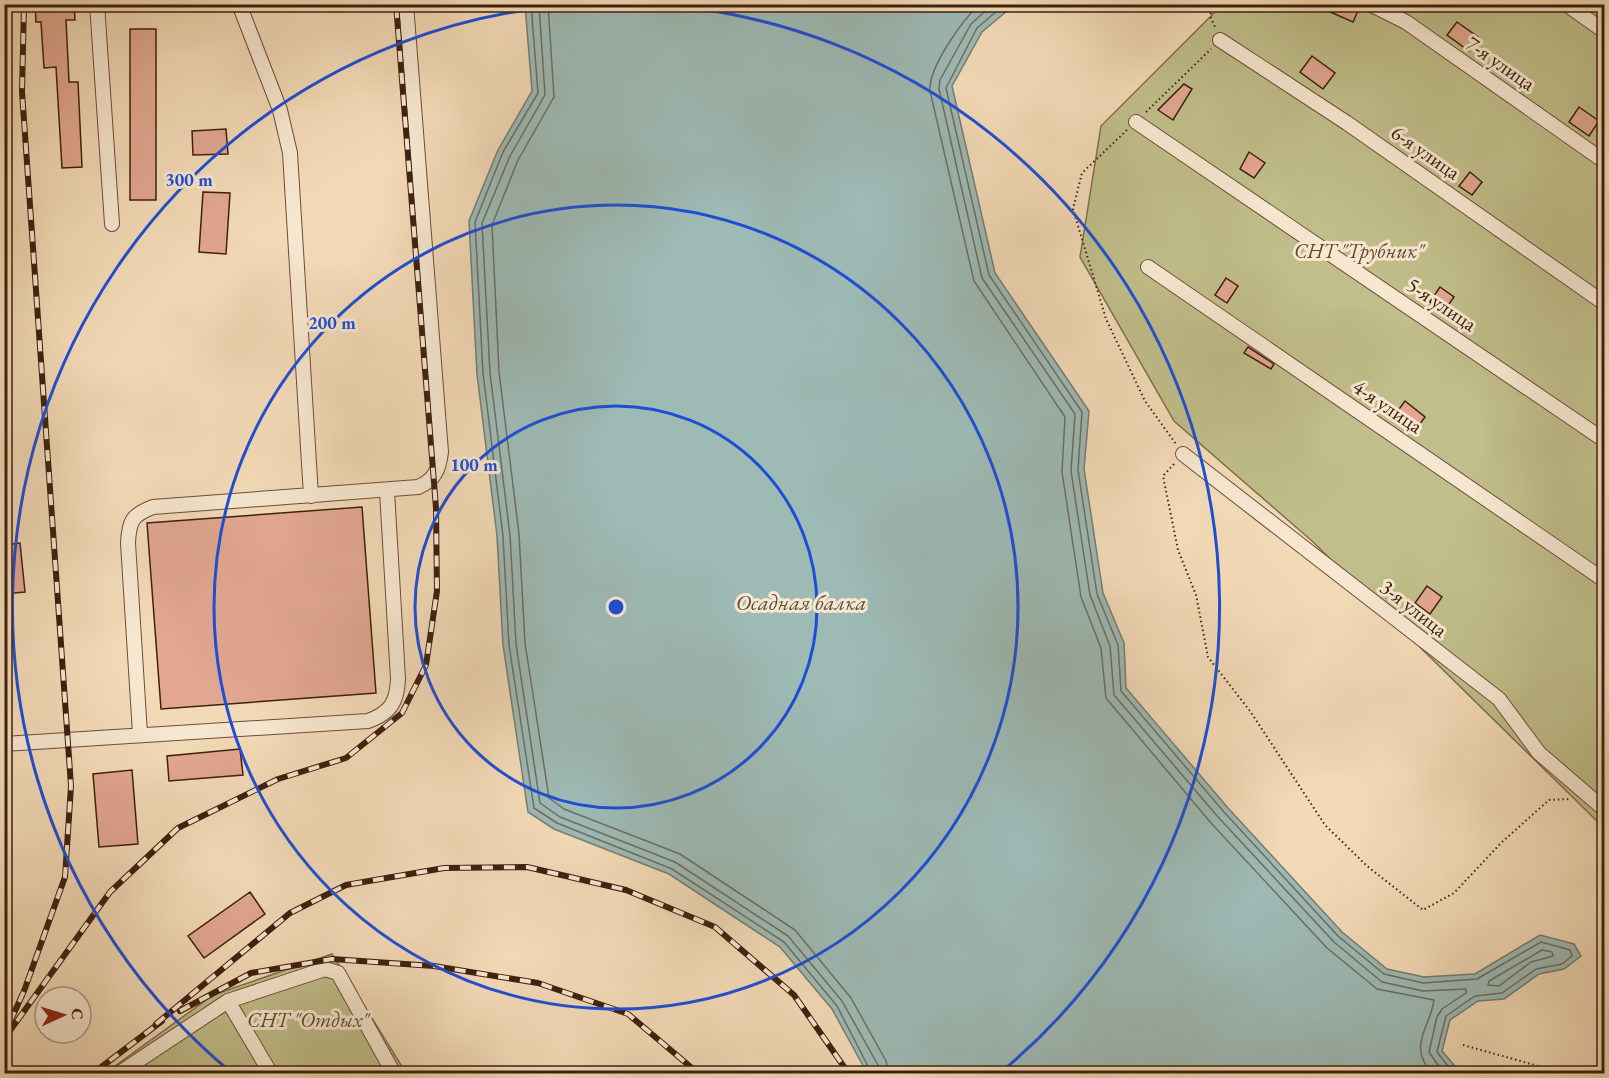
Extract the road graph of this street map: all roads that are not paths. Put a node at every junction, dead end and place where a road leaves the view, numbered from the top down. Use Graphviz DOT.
graph roads {
  1 [pos="97,4"];
  2 [pos="239,4"];
  3 [pos="406,4"];
  4 [pos="1370,4"];
  5 [pos="1566,4"];
  6 [pos="1605,31"];
  7 [pos="1220,40"];
  8 [pos="1136,122"];
  9 [pos="1605,161"];
  10 [pos="112,224"];
  11 [pos="1148,267"];
  12 [pos="1605,303"];
  13 [pos="1605,440"];
  14 [pos="1183,454"];
  15 [pos="387,491"];
  16 [pos="311,496"];
  17 [pos="1605,580"];
  18 [pos="140,734"];
  19 [pos="4,744"];
  20 [pos="1605,809"];
  21 [pos="228,1001"];
  22 [pos="118,1074"];
  23 [pos="272,1074"];
  24 [pos="394,1074"];
  1 -- 10 [label="street"];
  2 -- 16 [label="street"];
  3 -- 15 [label="street"];
  4 -- 9 [label="street, 7-я улица"];
  5 -- 6 [label="street"];
  7 -- 12 [label="street, 6-я улица"];
  8 -- 13 [label="street, 5-я улица"];
  11 -- 17 [label="street, 4-я улица"];
  14 -- 20 [label="street, 3-я улица"];
  15 -- 16 [label="street"];
  15 -- 18 [label="street"];
  16 -- 18 [label="street"];
  18 -- 19 [label="street"];
  21 -- 22 [label="street"];
  21 -- 23 [label="street"];
  21 -- 24 [label="street"];
}
